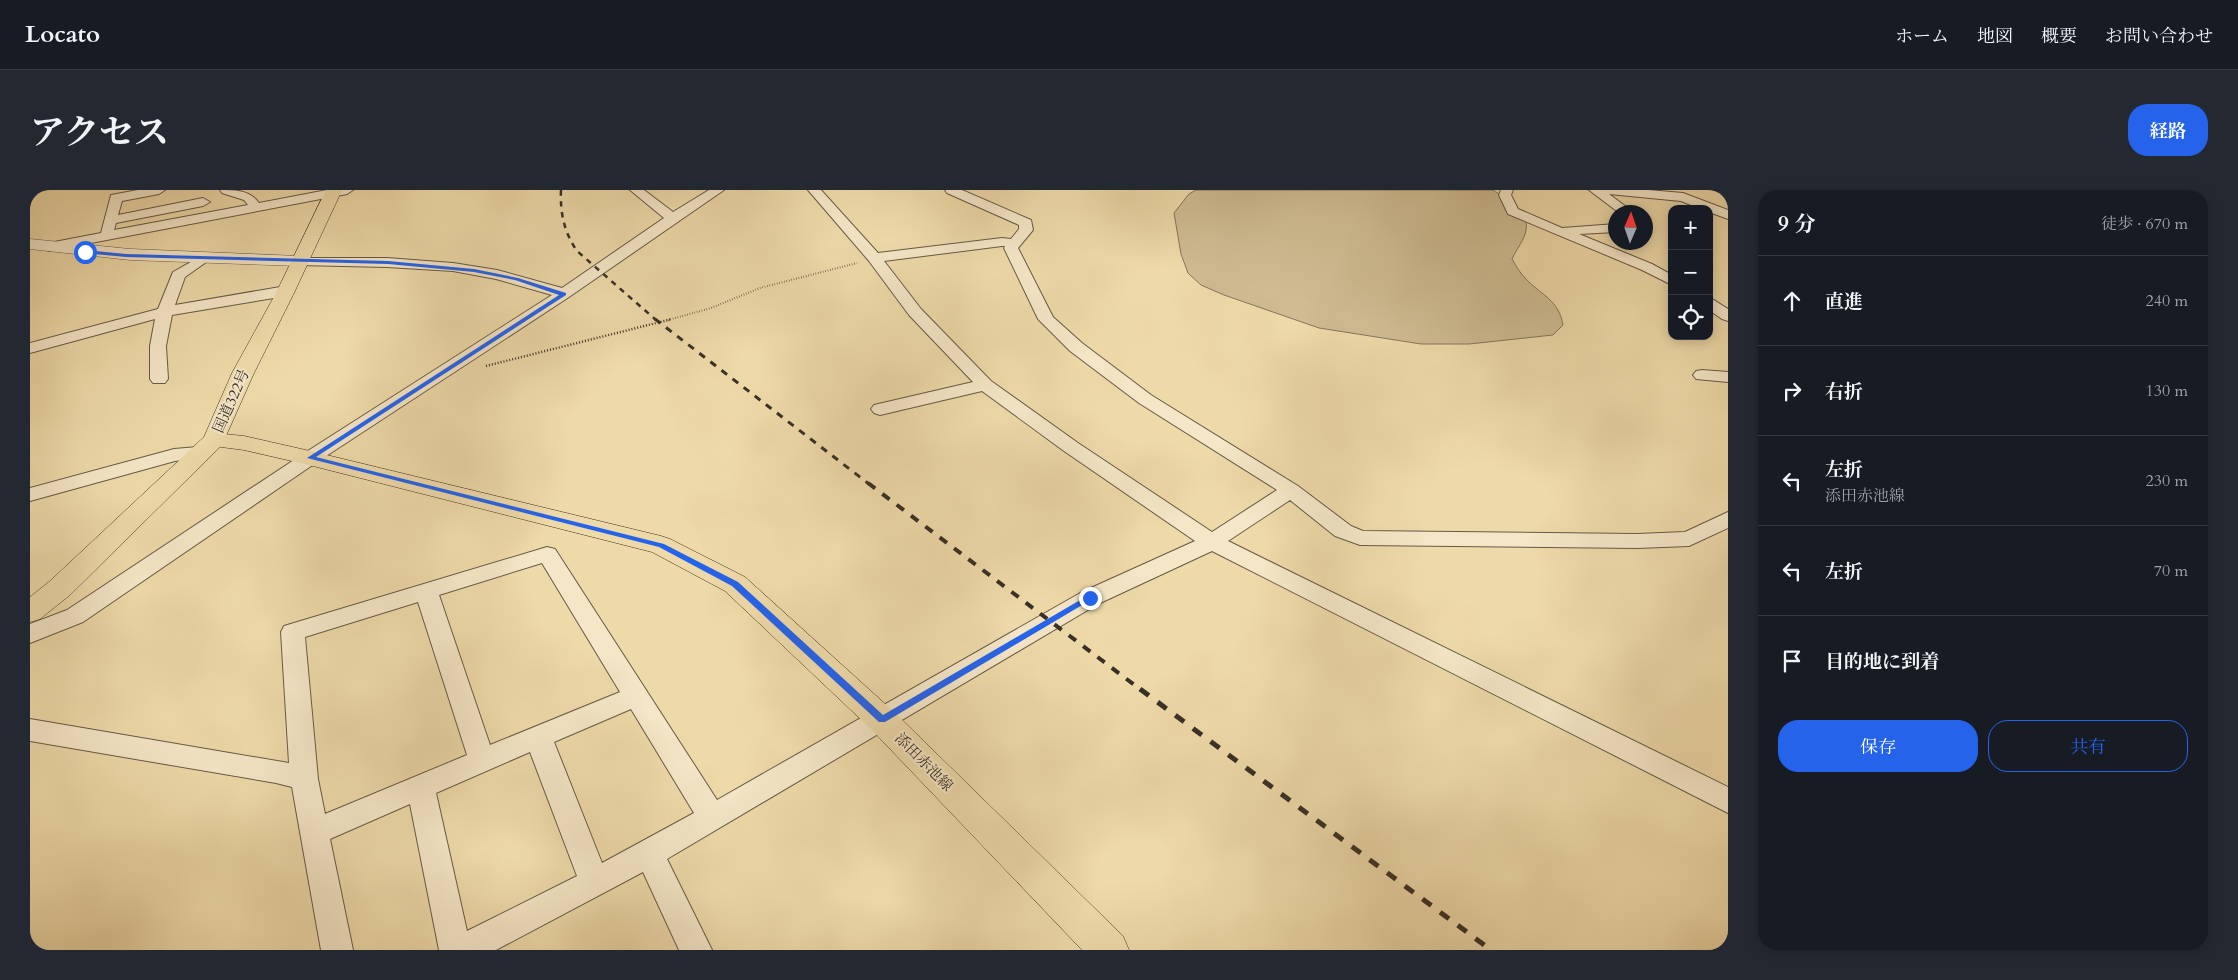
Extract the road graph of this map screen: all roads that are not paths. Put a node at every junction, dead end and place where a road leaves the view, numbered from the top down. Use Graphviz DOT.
graph roads {
  1 [pos="159,190"];
  2 [pos="288,190"];
  3 [pos="636,190"];
  4 [pos="718,190"];
  5 [pos="814,190"];
  6 [pos="950,190"];
  7 [pos="1504,190"];
  8 [pos="1595,190"];
  9 [pos="1606,190"];
  10 [pos="338,191"];
  11 [pos="219,196"];
  12 [pos="299,199"];
  13 [pos="1616,205"];
  14 [pos="256,206"];
  15 [pos="1728,215"];
  16 [pos="673,218"];
  17 [pos="110,220"];
  18 [pos="1608,229"];
  19 [pos="1560,232"];
  20 [pos="106,235"];
  21 [pos="1014,242"];
  22 [pos="30,244"];
  23 [pos="49,247"];
  24 [pos="205,258"];
  25 [pos="874,258"];
  26 [pos="298,261"];
  27 [pos="1668,279"];
  28 [pos="286,291"];
  29 [pos="564,294"];
  30 [pos="1713,305"];
  31 [pos="165,312"];
  32 [pos="1726,313"];
  33 [pos="30,348"];
  34 [pos="1702,375"];
  35 [pos="1728,377"];
  36 [pos="160,379"];
  37 [pos="985,385"];
  38 [pos="880,409"];
  39 [pos="206,447"];
  40 [pos="310,458"];
  41 [pos="1291,490"];
  42 [pos="30,495"];
  43 [pos="1728,519"];
  44 [pos="1212,542"];
  45 [pos="426,592"];
  46 [pos="30,612"];
  47 [pos="30,634"];
  48 [pos="636,696"];
  49 [pos="882,720"];
  50 [pos="30,730"];
  51 [pos="538,737"];
  52 [pos="482,761"];
  53 [pos="304,779"];
  54 [pos="421,787"];
  55 [pos="1728,801"];
  56 [pos="713,818"];
  57 [pos="314,832"];
  58 [pos="649,854"];
  59 [pos="595,883"];
  60 [pos="337,950"];
  61 [pos="455,950"];
  62 [pos="463,950"];
  63 [pos="696,950"];
  64 [pos="1109,950"];
  1 -- 17 [label="street"];
  2 -- 12 [label="street"];
  3 -- 16 [label="street"];
  4 -- 16 [label="street"];
  5 -- 25 [label="street"];
  6 -- 21 [label="street"];
  7 -- 19 [label="street"];
  8 -- 13 [label="street"];
  9 -- 15 [label="street"];
  10 -- 12 [label="street"];
  10 -- 26 [label="main road, 国道322号"];
  11 -- 14 [label="street"];
  11 -- 17 [label="street"];
  12 -- 14 [label="street"];
  14 -- 20 [label="street"];
  16 -- 29 [label="street"];
  17 -- 20 [label="street"];
  18 -- 19 [label="street"];
  19 -- 27 [label="street"];
  20 -- 23 [label="street"];
  21 -- 25 [label="street"];
  21 -- 41 [label="street"];
  22 -- 23 [label="street"];
  23 -- 24 [label="street"];
  24 -- 26 [label="street"];
  24 -- 31 [label="street"];
  25 -- 37 [label="street"];
  26 -- 28 [label="main road, 国道322号"];
  26 -- 29 [label="street"];
  28 -- 31 [label="street"];
  28 -- 39 [label="main road, 国道322号"];
  29 -- 40 [label="street"];
  30 -- 32 [label="street"];
  31 -- 33 [label="street"];
  31 -- 36 [label="street"];
  34 -- 35 [label="street"];
  37 -- 38 [label="street"];
  37 -- 44 [label="street"];
  39 -- 40 [label="main road, 添田赤池線"];
  39 -- 42 [label="street"];
  39 -- 46 [label="main road, 国道322号"];
  40 -- 47 [label="street"];
  40 -- 49 [label="main road, 添田赤池線"];
  41 -- 43 [label="street"];
  41 -- 44 [label="street"];
  44 -- 49 [label="street"];
  44 -- 55 [label="street"];
  45 -- 48 [label="street"];
  45 -- 52 [label="street"];
  45 -- 53 [label="street"];
  48 -- 51 [label="street"];
  48 -- 56 [label="street"];
  49 -- 56 [label="street"];
  49 -- 64 [label="main road, 添田赤池線"];
  50 -- 53 [label="street"];
  51 -- 52 [label="street"];
  51 -- 59 [label="street"];
  52 -- 54 [label="street"];
  53 -- 57 [label="street"];
  54 -- 57 [label="street"];
  54 -- 61 [label="street"];
  56 -- 58 [label="street"];
  57 -- 60 [label="street"];
  58 -- 59 [label="street"];
  58 -- 63 [label="street"];
  59 -- 62 [label="street"];
}
